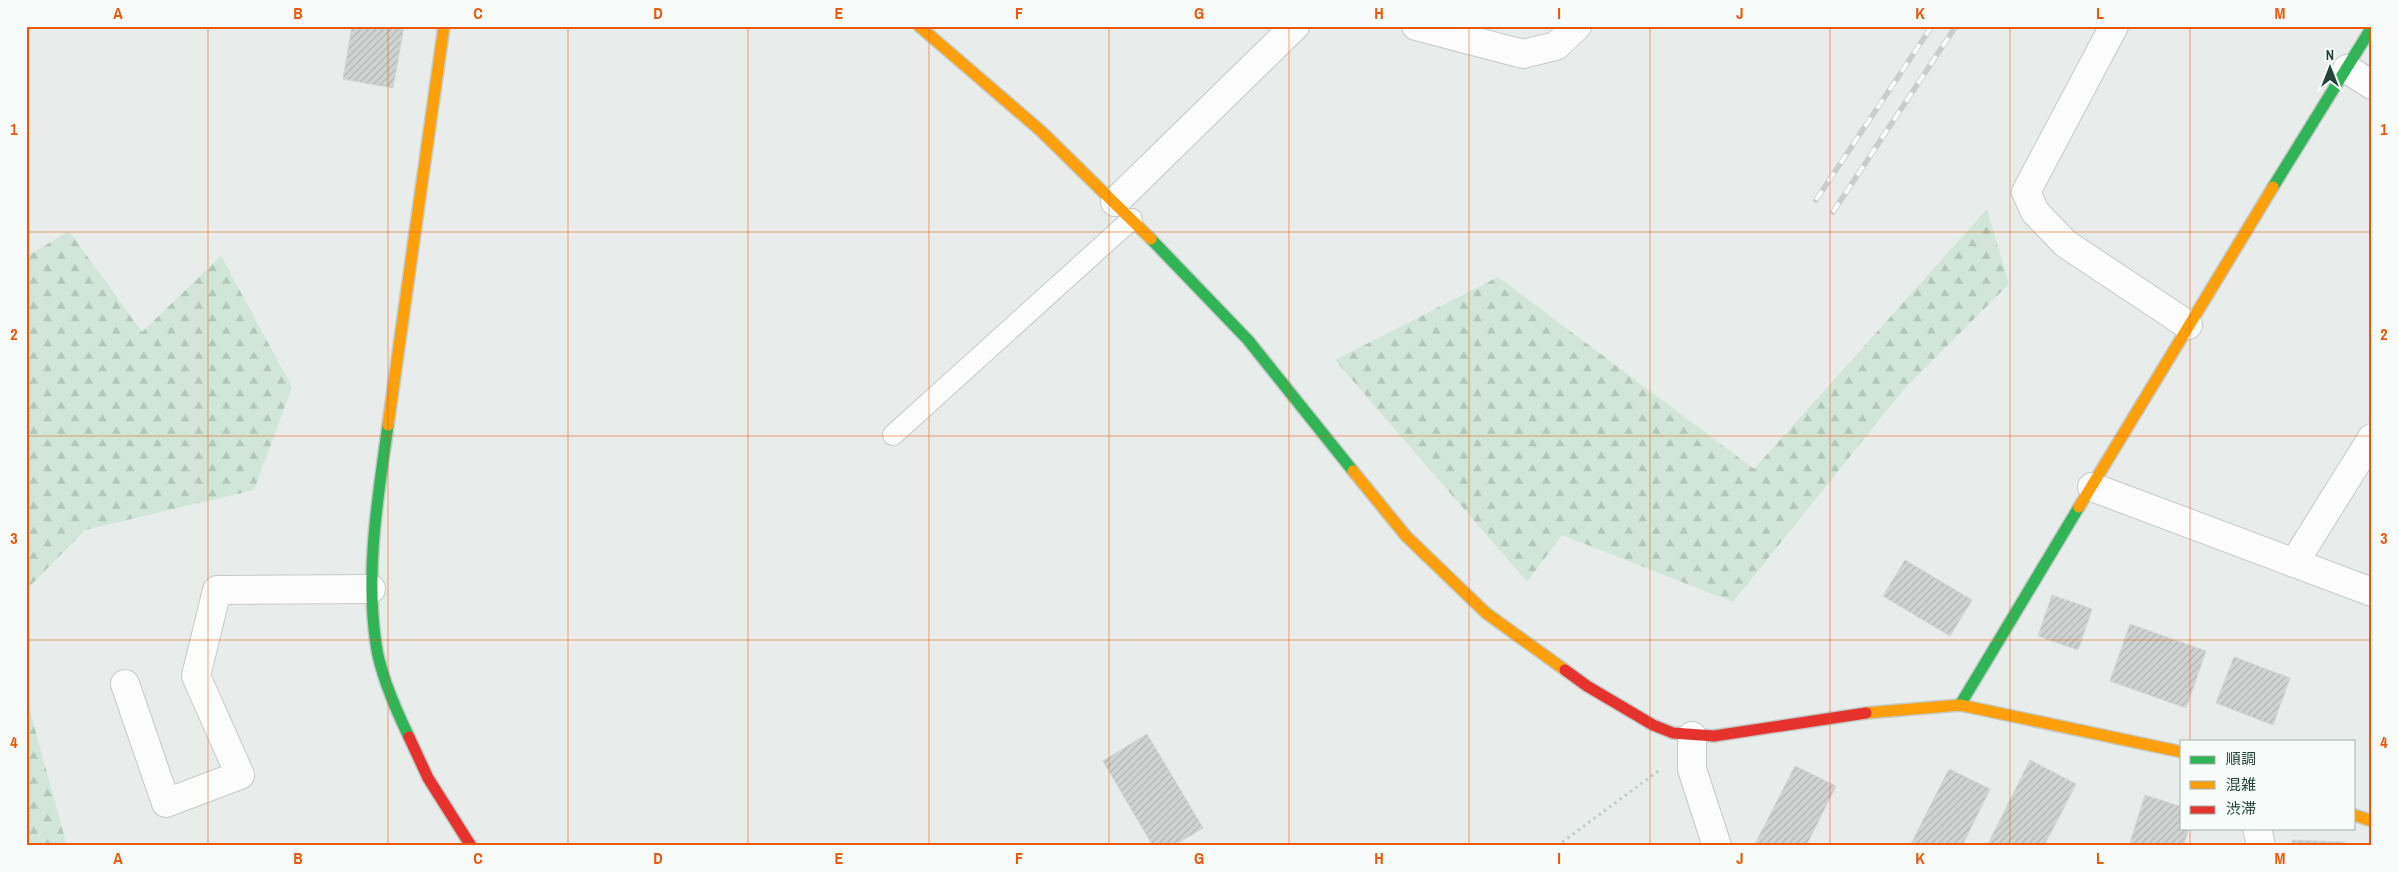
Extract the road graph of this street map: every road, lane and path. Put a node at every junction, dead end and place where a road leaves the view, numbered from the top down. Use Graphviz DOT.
graph roads {
  1 [pos="444,26"];
  2 [pos="919,26"];
  3 [pos="1294,26"];
  4 [pos="1416,26"];
  5 [pos="1577,26"];
  6 [pos="2114,26"];
  7 [pos="2372,27"];
  8 [pos="2347,69"];
  9 [pos="2372,85"];
  10 [pos="1123,211"];
  11 [pos="2188,325"];
  12 [pos="893,435"];
  13 [pos="2372,438"];
  14 [pos="2092,487"];
  15 [pos="2294,563"];
  16 [pos="371,589"];
  17 [pos="2372,592"];
  18 [pos="126,684"];
  19 [pos="1960,705"];
  20 [pos="1692,743"];
  21 [pos="2180,751"];
  22 [pos="2356,816"];
  23 [pos="2372,821"];
  24 [pos="2257,830"];
  25 [pos="471,846"];
  26 [pos="1557,846"];
  27 [pos="1717,846"];
  28 [pos="2261,846"];
  1 -- 16 [label="street"];
  2 -- 10 [label="street"];
  3 -- 10 [label="street"];
  4 -- 5 [label="street"];
  6 -- 11 [label="street"];
  7 -- 8 [label="street"];
  8 -- 9 [label="street"];
  8 -- 11 [label="street"];
  10 -- 12 [label="lane"];
  10 -- 20 [label="street"];
  11 -- 14 [label="street"];
  13 -- 15 [label="street"];
  14 -- 15 [label="street"];
  14 -- 19 [label="street"];
  15 -- 17 [label="street"];
  16 -- 18 [label="street"];
  16 -- 25 [label="street"];
  19 -- 20 [label="street"];
  19 -- 21 [label="street"];
  20 -- 26 [label="path"];
  20 -- 27 [label="street"];
  22 -- 23 [label="street"];
  24 -- 28 [label="street"];
}
